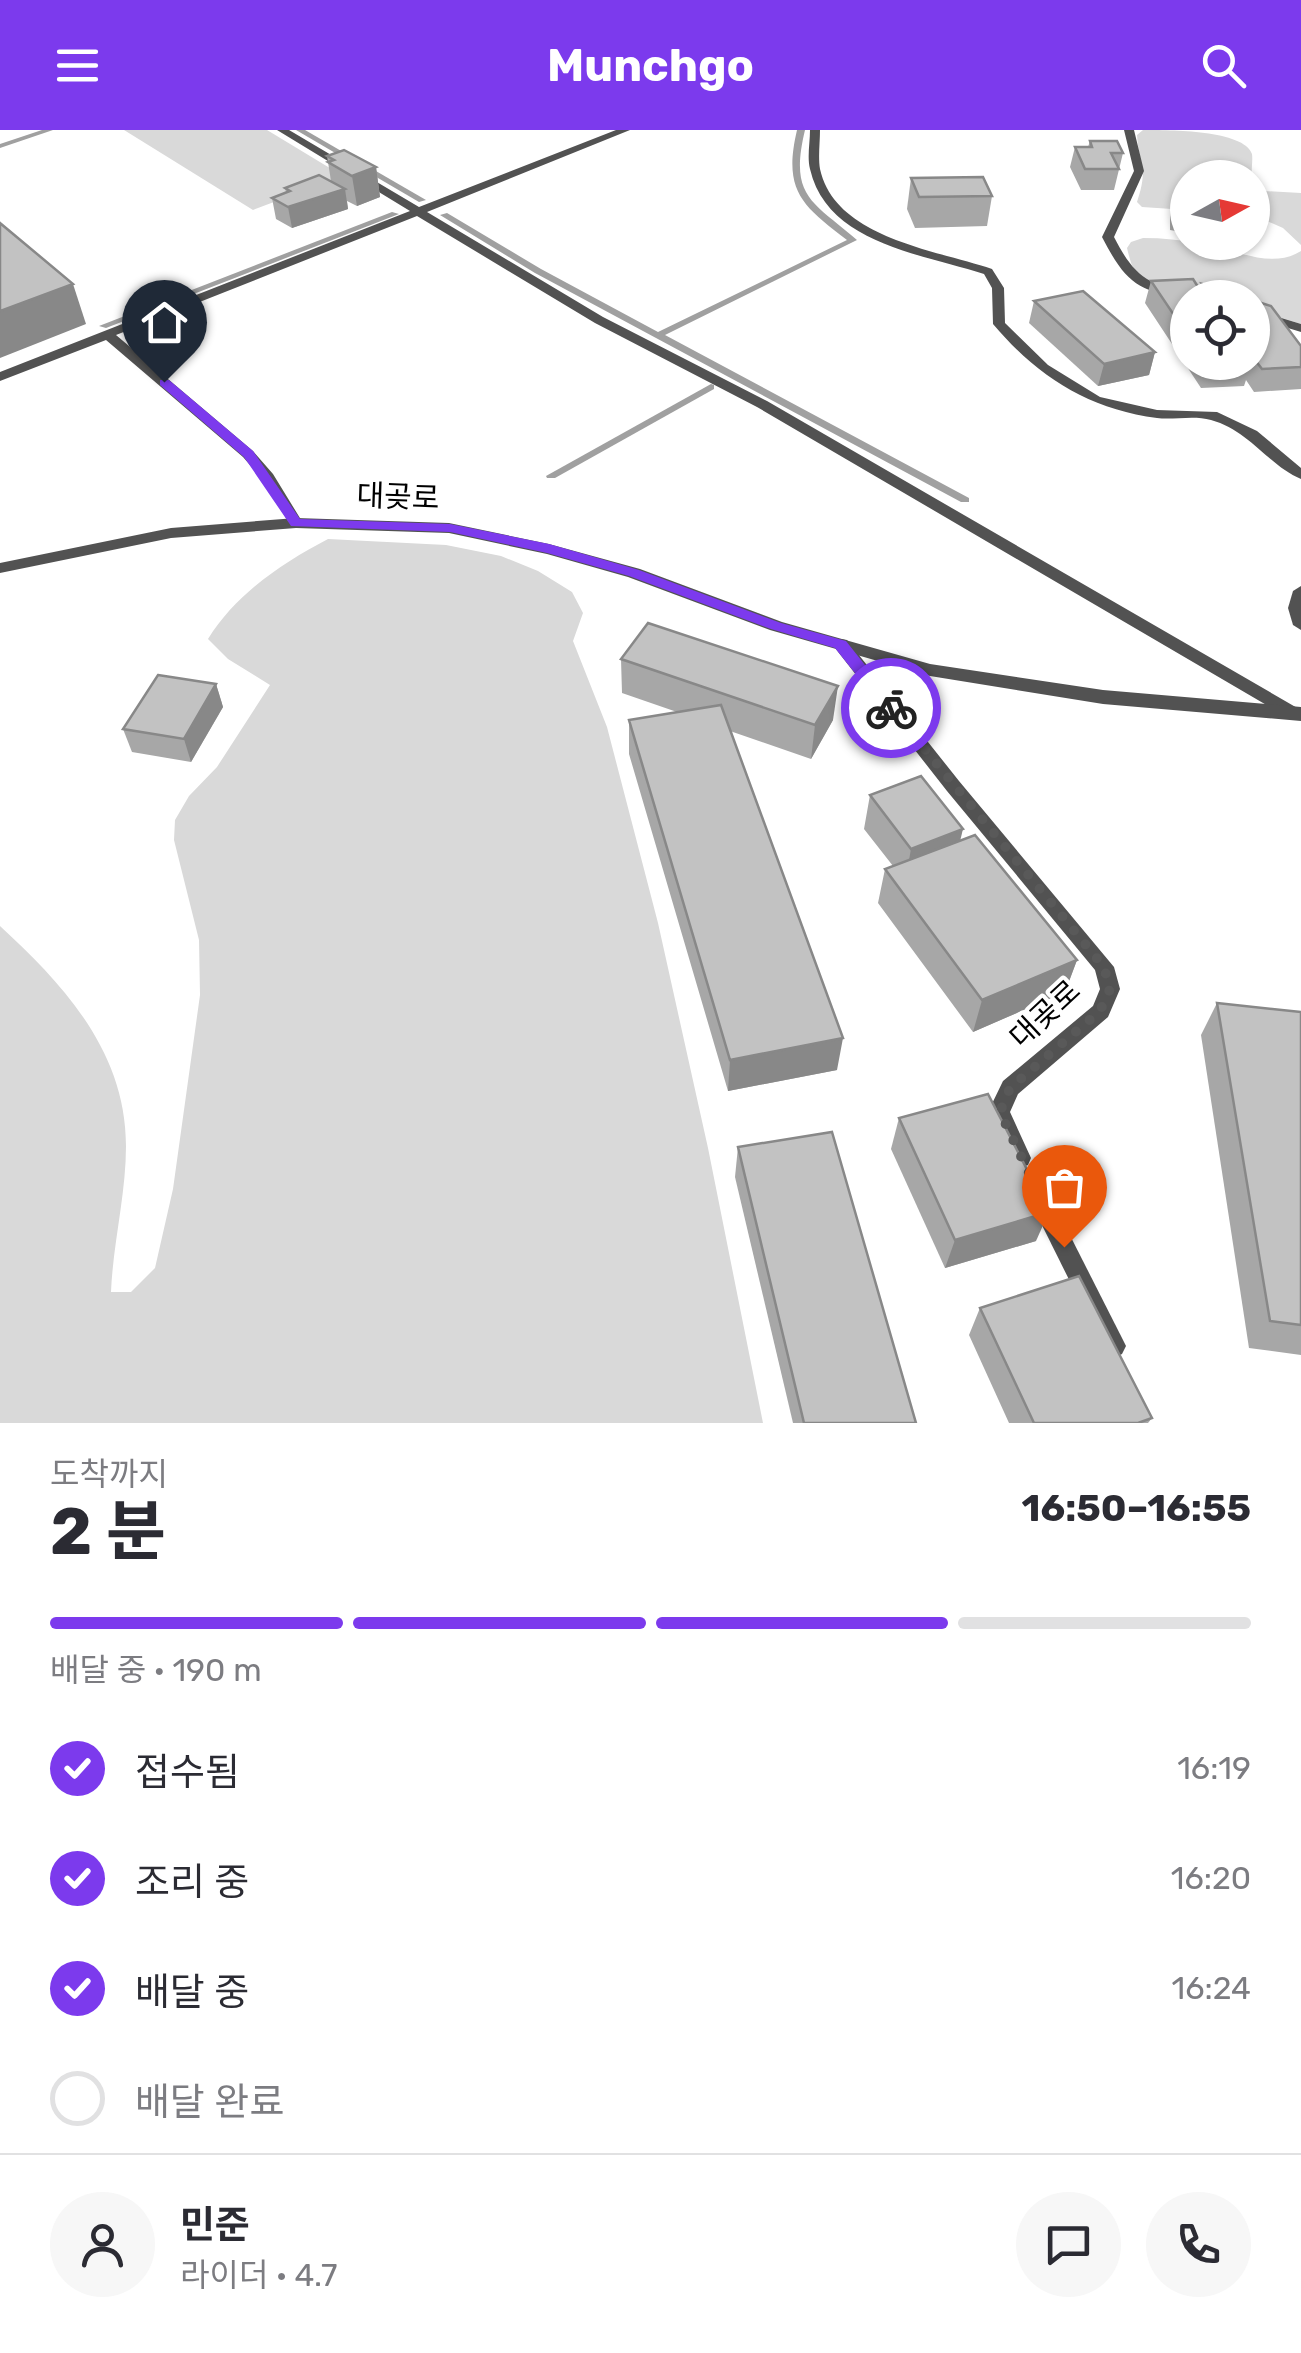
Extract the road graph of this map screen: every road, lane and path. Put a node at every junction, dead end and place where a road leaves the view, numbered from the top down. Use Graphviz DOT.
graph roads {
  1 [pos="282,130"];
  2 [pos="625,130"];
  3 [pos="815,130"];
  4 [pos="1128,130"];
  5 [pos="418,212"];
  6 [pos="1170,293"];
  7 [pos="1270,319"];
  8 [pos="1301,328"];
  9 [pos="108,334"];
  10 [pos="0,377"];
  11 [pos="1301,475"];
  12 [pos="296,523"];
  13 [pos="0,568"];
  14 [pos="1301,591"];
  15 [pos="1301,625"];
  16 [pos="841,644"];
  17 [pos="1297,714"];
  18 [pos="1118,1358"];
  1 -- 5 [label="lane"];
  2 -- 5 [label="lane"];
  3 -- 11 [label="lane"];
  4 -- 6 [label="lane"];
  5 -- 9 [label="lane"];
  5 -- 17 [label="lane"];
  7 -- 8 [label="lane"];
  9 -- 10 [label="lane"];
  9 -- 12 [label="lane"];
  12 -- 13 [label="street, 대곶로"];
  12 -- 16 [label="street, 대곶로"];
  14 -- 15 [label="lane"];
  16 -- 17 [label="street, 대곶로"];
  16 -- 18 [label="lane, 대곶로"];
}
